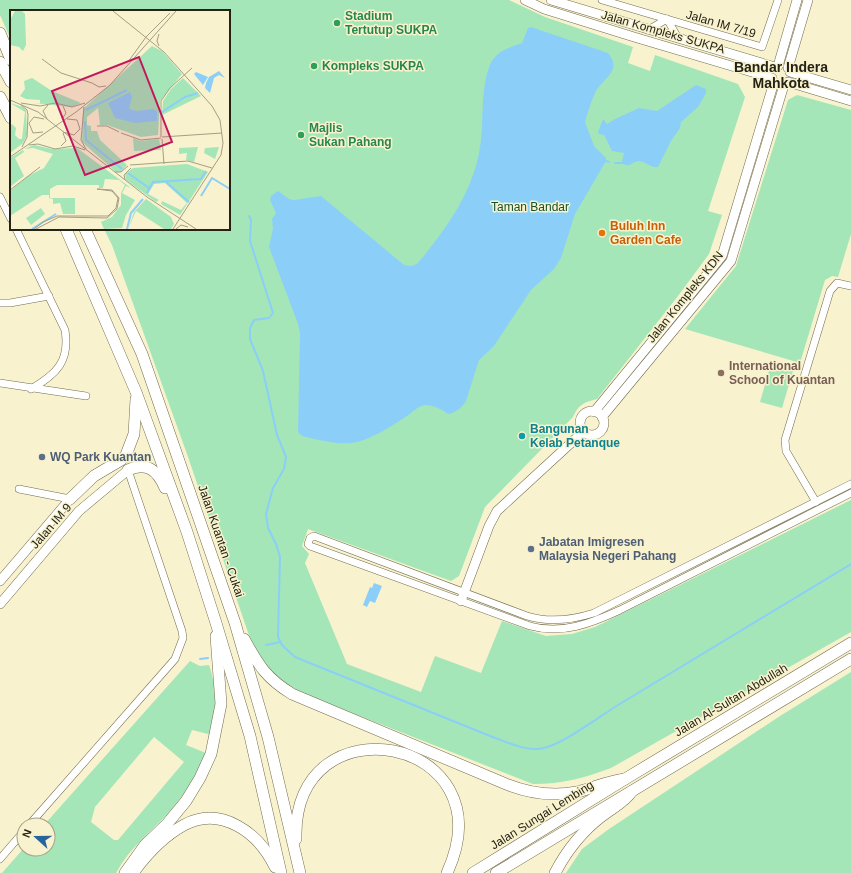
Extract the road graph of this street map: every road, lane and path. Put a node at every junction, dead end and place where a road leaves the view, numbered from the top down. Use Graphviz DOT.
graph roads {
  1 [pos="525,0"];
  2 [pos="551,0"];
  3 [pos="602,0"];
  4 [pos="778,0"];
  5 [pos="798,0"];
  6 [pos="808,0"];
  7 [pos="667,19"];
  8 [pos="648,30"];
  9 [pos="0,33"];
  10 [pos="678,38"];
  11 [pos="10,58"];
  12 [pos="0,62"];
  13 [pos="776,66"];
  14 [pos="789,70"];
  15 [pos="10,80"];
  16 [pos="773,80"];
  17 [pos="786,84"];
  18 [pos="851,90"];
  19 [pos="0,97"];
  20 [pos="851,101"];
  21 [pos="0,111"];
  22 [pos="10,116"];
  23 [pos="10,123"];
  24 [pos="0,197"];
  25 [pos="10,217"];
  26 [pos="16,230"];
  27 [pos="66,230"];
  28 [pos="85,230"];
  29 [pos="722,256"];
  30 [pos="731,261"];
  31 [pos="851,286"];
  32 [pos="49,296"];
  33 [pos="0,303"];
  34 [pos="0,383"];
  35 [pos="31,389"];
  36 [pos="136,392"];
  37 [pos="86,396"];
  38 [pos="598,414"];
  39 [pos="584,431"];
  40 [pos="128,470"];
  41 [pos="851,484"];
  42 [pos="20,489"];
  43 [pos="851,493"];
  44 [pos="70,499"];
  45 [pos="816,502"];
  46 [pos="806,506"];
  47 [pos="810,514"];
  48 [pos="187,532"];
  49 [pos="675,572"];
  50 [pos="1,577"];
  51 [pos="679,580"];
  52 [pos="465,591"];
  53 [pos="461,601"];
  54 [pos="0,604"];
  55 [pos="216,623"];
  56 [pos="236,623"];
  57 [pos="851,643"];
  58 [pos="851,659"];
  59 [pos="625,779"];
  60 [pos="632,791"];
  61 [pos="36,817"];
  62 [pos="16,840"];
  63 [pos="0,859"];
  64 [pos="297,860"];
  65 [pos="125,873"];
  66 [pos="134,873"];
  67 [pos="277,873"];
  68 [pos="281,873"];
  69 [pos="300,873"];
  70 [pos="447,873"];
  71 [pos="473,873"];
  72 [pos="496,873"];
  73 [pos="555,873"];
  1 -- 16 [label="street, Jalan Kompleks SUKPA"];
  2 -- 8 [label="street, Jalan Kompleks SUKPA"];
  3 -- 7 [label="street, Jalan IM 7/19"];
  4 -- 7 [label="street, Jalan IM 7/19"];
  5 -- 13 [label="street"];
  6 -- 14 [label="street"];
  7 -- 8 [label="street"];
  7 -- 10 [label="street"];
  8 -- 10 [label="street, Jalan Kompleks SUKPA"];
  9 -- 11 [label="main road"];
  10 -- 13 [label="street, Jalan Kompleks SUKPA"];
  12 -- 15 [label="main road"];
  13 -- 14 [label="street"];
  13 -- 16 [label="street"];
  14 -- 17 [label="street"];
  14 -- 18 [label="street"];
  16 -- 17 [label="street"];
  16 -- 29 [label="street, Jalan Kompleks KDN"];
  17 -- 20 [label="street"];
  17 -- 30 [label="street, Jalan Kompleks KDN"];
  19 -- 22 [label="main road"];
  21 -- 23 [label="main road"];
  24 -- 25 [label="street"];
  26 -- 32 [label="street"];
  27 -- 36 [label="main road"];
  28 -- 56 [label="main road, Jalan Kuantan - Cukai"];
  29 -- 30 [label="street"];
  29 -- 38 [label="street, Jalan Kompleks KDN"];
  30 -- 38 [label="street, Jalan Kompleks KDN"];
  31 -- 45 [label="street"];
  32 -- 33 [label="street"];
  32 -- 35 [label="street"];
  34 -- 35 [label="street"];
  35 -- 37 [label="street"];
  36 -- 44 [label="main road"];
  36 -- 48 [label="main road"];
  38 -- 39 [label="street"];
  38 -- 39 [label="street"];
  39 -- 52 [label="street"];
  40 -- 48 [label="main road"];
  40 -- 54 [label="street, Jalan IM 9"];
  40 -- 61 [label="street"];
  41 -- 45 [label="street"];
  42 -- 44 [label="street"];
  43 -- 47 [label="street"];
  44 -- 50 [label="street, Jalan IM 9"];
  45 -- 46 [label="street"];
  46 -- 47 [label="street"];
  46 -- 49 [label="street"];
  47 -- 51 [label="street"];
  48 -- 55 [label="main road"];
  49 -- 51 [label="street"];
  49 -- 52 [label="street"];
  51 -- 53 [label="street"];
  52 -- 53 [label="street"];
  52 -- 53 [label="street"];
  55 -- 65 [label="main road"];
  55 -- 68 [label="main road"];
  56 -- 59 [label="main road"];
  56 -- 64 [label="main road, Jalan Kuantan - Cukai"];
  57 -- 59 [label="main road, Jalan Al-Sultan Abdullah"];
  58 -- 60 [label="main road"];
  59 -- 71 [label="main road, Jalan Sungai Lembing"];
  60 -- 72 [label="main road, Jalan Sungai Lembing"];
  60 -- 73 [label="main road"];
  62 -- 63 [label="street"];
  64 -- 69 [label="main road, Jalan Kuantan - Cukai"];
  64 -- 70 [label="main road"];
  66 -- 67 [label="main road"];
}
